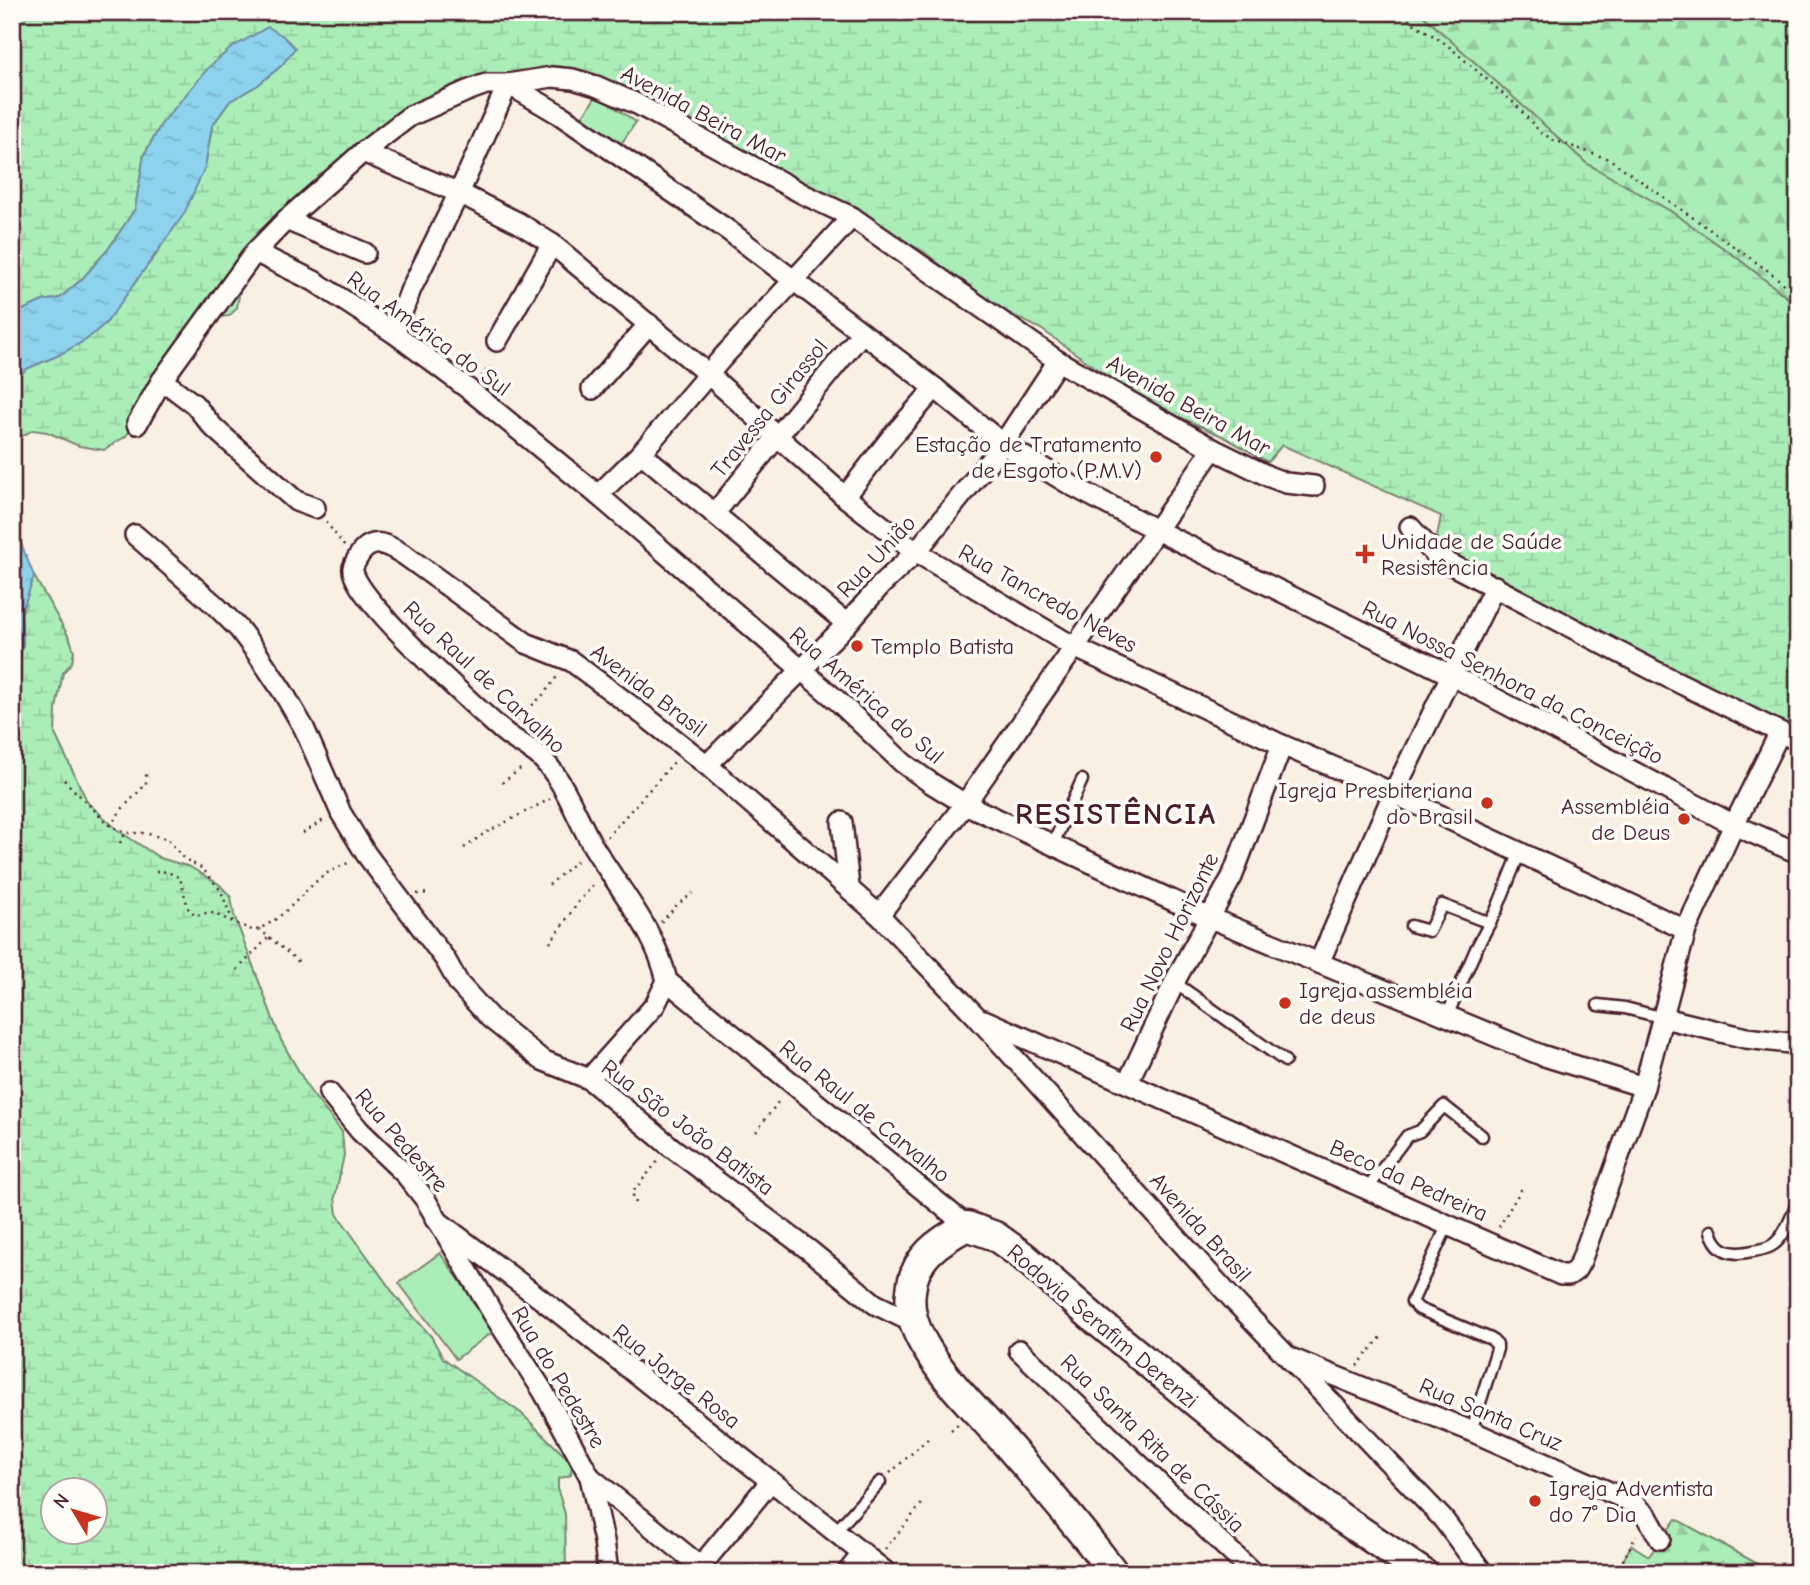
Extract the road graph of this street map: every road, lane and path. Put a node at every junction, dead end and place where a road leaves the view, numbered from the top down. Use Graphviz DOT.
graph roads {
  1 [pos="1396,12"];
  2 [pos="508,84"];
  3 [pos="363,152"];
  4 [pos="455,200"];
  5 [pos="852,217"];
  6 [pos="286,220"];
  7 [pos="552,244"];
  8 [pos="255,252"];
  9 [pos="365,253"];
  10 [pos="794,281"];
  11 [pos="1798,295"];
  12 [pos="649,324"];
  13 [pos="394,333"];
  14 [pos="862,333"];
  15 [pos="497,341"];
  16 [pos="1058,360"];
  17 [pos="708,374"];
  18 [pos="162,380"];
  19 [pos="934,388"];
  20 [pos="592,389"];
  21 [pos="137,424"];
  22 [pos="776,438"];
  23 [pos="1003,444"];
  24 [pos="1213,449"];
  25 [pos="641,453"];
  26 [pos="1314,486"];
  27 [pos="598,495"];
  28 [pos="845,497"];
  29 [pos="315,508"];
  30 [pos="714,514"];
  31 [pos="1410,527"];
  32 [pos="1156,530"];
  33 [pos="135,535"];
  34 [pos="916,552"];
  35 [pos="358,558"];
  36 [pos="1495,586"];
  37 [pos="847,624"];
  38 [pos="1074,647"];
  39 [pos="571,661"];
  40 [pos="802,670"];
  41 [pos="1451,675"];
  42 [pos="1780,732"];
  43 [pos="505,733"];
  44 [pos="1798,741"];
  45 [pos="1282,745"];
  46 [pos="685,747"];
  47 [pos="539,756"];
  48 [pos="707,765"];
  49 [pos="146,770"];
  50 [pos="64,780"];
  51 [pos="1082,780"];
  52 [pos="502,783"];
  53 [pos="564,792"];
  54 [pos="1393,793"];
  55 [pos="965,804"];
  56 [pos="341,813"];
  57 [pos="842,822"];
  58 [pos="1734,825"];
  59 [pos="110,826"];
  60 [pos="126,832"];
  61 [pos="303,833"];
  62 [pos="120,843"];
  63 [pos="1053,844"];
  64 [pos="594,847"];
  65 [pos="464,848"];
  66 [pos="1790,850"];
  67 [pos="1520,852"];
  68 [pos="366,854"];
  69 [pos="609,869"];
  70 [pos="156,871"];
  71 [pos="549,884"];
  72 [pos="853,890"];
  73 [pos="693,893"];
  74 [pos="879,915"];
  75 [pos="1208,917"];
  76 [pos="233,922"];
  77 [pos="1490,923"];
  78 [pos="1411,926"];
  79 [pos="259,929"];
  80 [pos="1686,930"];
  81 [pos="648,933"];
  82 [pos="270,936"];
  83 [pos="550,943"];
  84 [pos="299,961"];
  85 [pos="1319,963"];
  86 [pos="237,970"];
  87 [pos="667,981"];
  88 [pos="1174,982"];
  89 [pos="1598,1005"];
  90 [pos="1447,1016"];
  91 [pos="977,1017"];
  92 [pos="1664,1018"];
  93 [pos="1798,1044"];
  94 [pos="1285,1061"];
  95 [pos="589,1079"];
  96 [pos="1128,1082"];
  97 [pos="793,1083"];
  98 [pos="1644,1087"];
  99 [pos="329,1093"];
  100 [pos="756,1132"];
  101 [pos="1482,1136"];
  102 [pos="671,1147"];
  103 [pos="1368,1188"];
  104 [pos="1521,1188"];
  105 [pos="1798,1201"];
  106 [pos="636,1203"];
  107 [pos="435,1219"];
  108 [pos="1448,1223"];
  109 [pos="967,1226"];
  110 [pos="1711,1231"];
  111 [pos="1490,1242"];
  112 [pos="914,1323"];
  113 [pos="1382,1336"];
  114 [pos="1019,1350"];
  115 [pos="1287,1356"];
  116 [pos="1346,1380"];
  117 [pos="1471,1431"];
  118 [pos="931,1436"];
  119 [pos="590,1476"];
  120 [pos="771,1481"];
  121 [pos="880,1482"];
  122 [pos="925,1500"];
  123 [pos="1647,1516"];
  124 [pos="836,1531"];
  125 [pos="1660,1539"];
  126 [pos="875,1563"];
  127 [pos="697,1569"];
  128 [pos="608,1573"];
  129 [pos="847,1573"];
  130 [pos="1114,1573"];
  131 [pos="1253,1573"];
  132 [pos="1423,1573"];
  133 [pos="1483,1573"];
  134 [pos="1616,1573"];
  1 -- 11 [label="path"];
  2 -- 3 [label="street, Avenida Beira Mar"];
  2 -- 4 [label="street"];
  2 -- 5 [label="street, Avenida Beira Mar"];
  2 -- 10 [label="street"];
  3 -- 4 [label="street, Rua Tancredo Neves"];
  3 -- 6 [label="street, Avenida Beira Mar"];
  4 -- 7 [label="street, Rua Tancredo Neves"];
  4 -- 13 [label="street"];
  5 -- 10 [label="street"];
  5 -- 16 [label="street, Avenida Beira Mar"];
  6 -- 8 [label="street, Avenida Beira Mar"];
  6 -- 9 [label="street"];
  7 -- 12 [label="street, Rua Tancredo Neves"];
  7 -- 15 [label="street"];
  8 -- 13 [label="street, Rua América do Sul"];
  8 -- 18 [label="street, Avenida Beira Mar"];
  10 -- 14 [label="street"];
  10 -- 17 [label="street"];
  12 -- 17 [label="street, Rua Tancredo Neves"];
  12 -- 20 [label="street"];
  13 -- 27 [label="street, Rua América do Sul"];
  14 -- 19 [label="street"];
  14 -- 22 [label="street, Travessa Girassol"];
  16 -- 23 [label="street, Rua União"];
  16 -- 24 [label="street, Avenida Beira Mar"];
  17 -- 22 [label="street, Rua Tancredo Neves"];
  17 -- 25 [label="street"];
  18 -- 21 [label="street, Avenida Beira Mar"];
  18 -- 29 [label="street"];
  19 -- 23 [label="street"];
  19 -- 28 [label="street"];
  22 -- 28 [label="street, Rua Tancredo Neves"];
  22 -- 30 [label="street, Travessa Girassol"];
  23 -- 32 [label="street, Rua Nossa Senhora da Conceição"];
  23 -- 34 [label="street, Rua União"];
  24 -- 26 [label="street, Avenida Beira Mar"];
  24 -- 32 [label="street"];
  25 -- 27 [label="street"];
  25 -- 30 [label="street"];
  27 -- 40 [label="street, Rua América do Sul"];
  28 -- 34 [label="street, Rua Tancredo Neves"];
  29 -- 35 [label="path"];
  30 -- 37 [label="street"];
  31 -- 36 [label="street"];
  32 -- 38 [label="street"];
  32 -- 41 [label="street, Rua Nossa Senhora da Conceição"];
  33 -- 56 [label="street, Rua São João Batista"];
  34 -- 37 [label="street, Rua União"];
  34 -- 38 [label="street, Rua Tancredo Neves"];
  35 -- 39 [label="street, Avenida Brasil"];
  35 -- 43 [label="street, Rua Raul de Carvalho"];
  36 -- 41 [label="street"];
  36 -- 42 [label="street"];
  37 -- 40 [label="street, Rua União"];
  38 -- 45 [label="street, Rua Tancredo Neves"];
  38 -- 55 [label="street"];
  39 -- 43 [label="path"];
  39 -- 46 [label="street, Avenida Brasil"];
  40 -- 48 [label="street, Rua União"];
  40 -- 55 [label="street, Rua América do Sul"];
  41 -- 54 [label="street"];
  41 -- 58 [label="street, Rua Nossa Senhora da Conceição"];
  42 -- 44 [label="street"];
  42 -- 58 [label="street, Beco da Pedreira"];
  43 -- 47 [label="street, Rua Raul de Carvalho"];
  45 -- 54 [label="street, Rua Tancredo Neves"];
  45 -- 75 [label="street, Rua Novo Horizonte"];
  46 -- 48 [label="street, Avenida Brasil"];
  46 -- 64 [label="path"];
  47 -- 52 [label="path"];
  47 -- 53 [label="street, Rua Raul de Carvalho"];
  48 -- 72 [label="street, Avenida Brasil"];
  49 -- 59 [label="path"];
  50 -- 59 [label="path"];
  51 -- 63 [label="lane"];
  53 -- 64 [label="street, Rua Raul de Carvalho"];
  53 -- 65 [label="path"];
  54 -- 67 [label="street, Rua Tancredo Neves"];
  54 -- 85 [label="street"];
  55 -- 63 [label="street, Rua América do Sul"];
  55 -- 74 [label="street"];
  56 -- 61 [label="path"];
  56 -- 68 [label="street, Rua São João Batista"];
  57 -- 72 [label="street"];
  58 -- 66 [label="street, Rua Nossa Senhora da Conceição"];
  58 -- 80 [label="street, Beco da Pedreira"];
  59 -- 60 [label="path"];
  60 -- 62 [label="path"];
  60 -- 76 [label="path"];
  63 -- 75 [label="street, Rua América do Sul"];
  64 -- 69 [label="street, Rua Raul de Carvalho"];
  64 -- 71 [label="path"];
  67 -- 77 [label="lane"];
  67 -- 80 [label="street, Rua Tancredo Neves"];
  68 -- 79 [label="path"];
  68 -- 95 [label="street, Rua São João Batista"];
  69 -- 81 [label="street, Rua Raul de Carvalho"];
  69 -- 83 [label="path"];
  70 -- 76 [label="path"];
  72 -- 74 [label="street, Avenida Brasil"];
  73 -- 81 [label="path"];
  74 -- 91 [label="street, Avenida Brasil"];
  75 -- 85 [label="street, Rua América do Sul"];
  75 -- 88 [label="street, Rua Novo Horizonte"];
  76 -- 79 [label="path"];
  77 -- 78 [label="lane"];
  77 -- 90 [label="lane"];
  79 -- 82 [label="path"];
  80 -- 92 [label="street, Beco da Pedreira"];
  81 -- 87 [label="street, Rua Raul de Carvalho"];
  82 -- 84 [label="path"];
  82 -- 86 [label="path"];
  85 -- 90 [label="street, Rua América do Sul"];
  87 -- 95 [label="street"];
  87 -- 97 [label="street, Rua Raul de Carvalho"];
  88 -- 94 [label="lane"];
  88 -- 96 [label="street, Rua Novo Horizonte"];
  89 -- 92 [label="lane"];
  90 -- 98 [label="street, Rua América do Sul"];
  91 -- 96 [label="street, Beco da Pedreira"];
  91 -- 115 [label="street, Avenida Brasil"];
  92 -- 93 [label="street"];
  92 -- 98 [label="street, Beco da Pedreira"];
  95 -- 102 [label="street, Rua São João Batista"];
  96 -- 103 [label="street, Beco da Pedreira"];
  97 -- 100 [label="path"];
  97 -- 109 [label="street, Rua Raul de Carvalho"];
  98 -- 111 [label="street, Beco da Pedreira"];
  99 -- 107 [label="street, Rua Pedestre"];
  101 -- 103 [label="lane"];
  102 -- 106 [label="path"];
  102 -- 112 [label="street, Rua São João Batista"];
  103 -- 108 [label="street, Beco da Pedreira"];
  104 -- 111 [label="path"];
  105 -- 110 [label="lane"];
  107 -- 119 [label="street, Rua do Pedestre"];
  107 -- 120 [label="street, Rua Jorge Rosa"];
  108 -- 111 [label="street, Beco da Pedreira"];
  108 -- 117 [label="lane"];
  109 -- 112 [label="main road"];
  109 -- 132 [label="main road, Rodovia Serafim Derenzi"];
  112 -- 130 [label="main road"];
  113 -- 116 [label="path"];
  114 -- 131 [label="street, Rua Santa Rita de Cássia"];
  115 -- 116 [label="street, Rua Santa Cruz"];
  115 -- 133 [label="street, Avenida Brasil"];
  116 -- 117 [label="street, Rua Santa Cruz"];
  117 -- 123 [label="street, Rua Santa Cruz"];
  118 -- 121 [label="path"];
  119 -- 127 [label="street"];
  119 -- 128 [label="street, Rua do Pedestre"];
  120 -- 124 [label="street, Rua Jorge Rosa"];
  120 -- 127 [label="street"];
  121 -- 124 [label="lane"];
  122 -- 126 [label="path"];
  123 -- 125 [label="street, Rua Santa Cruz"];
  123 -- 134 [label="path"];
  124 -- 126 [label="street, Rua Jorge Rosa"];
  126 -- 129 [label="street"];
}
